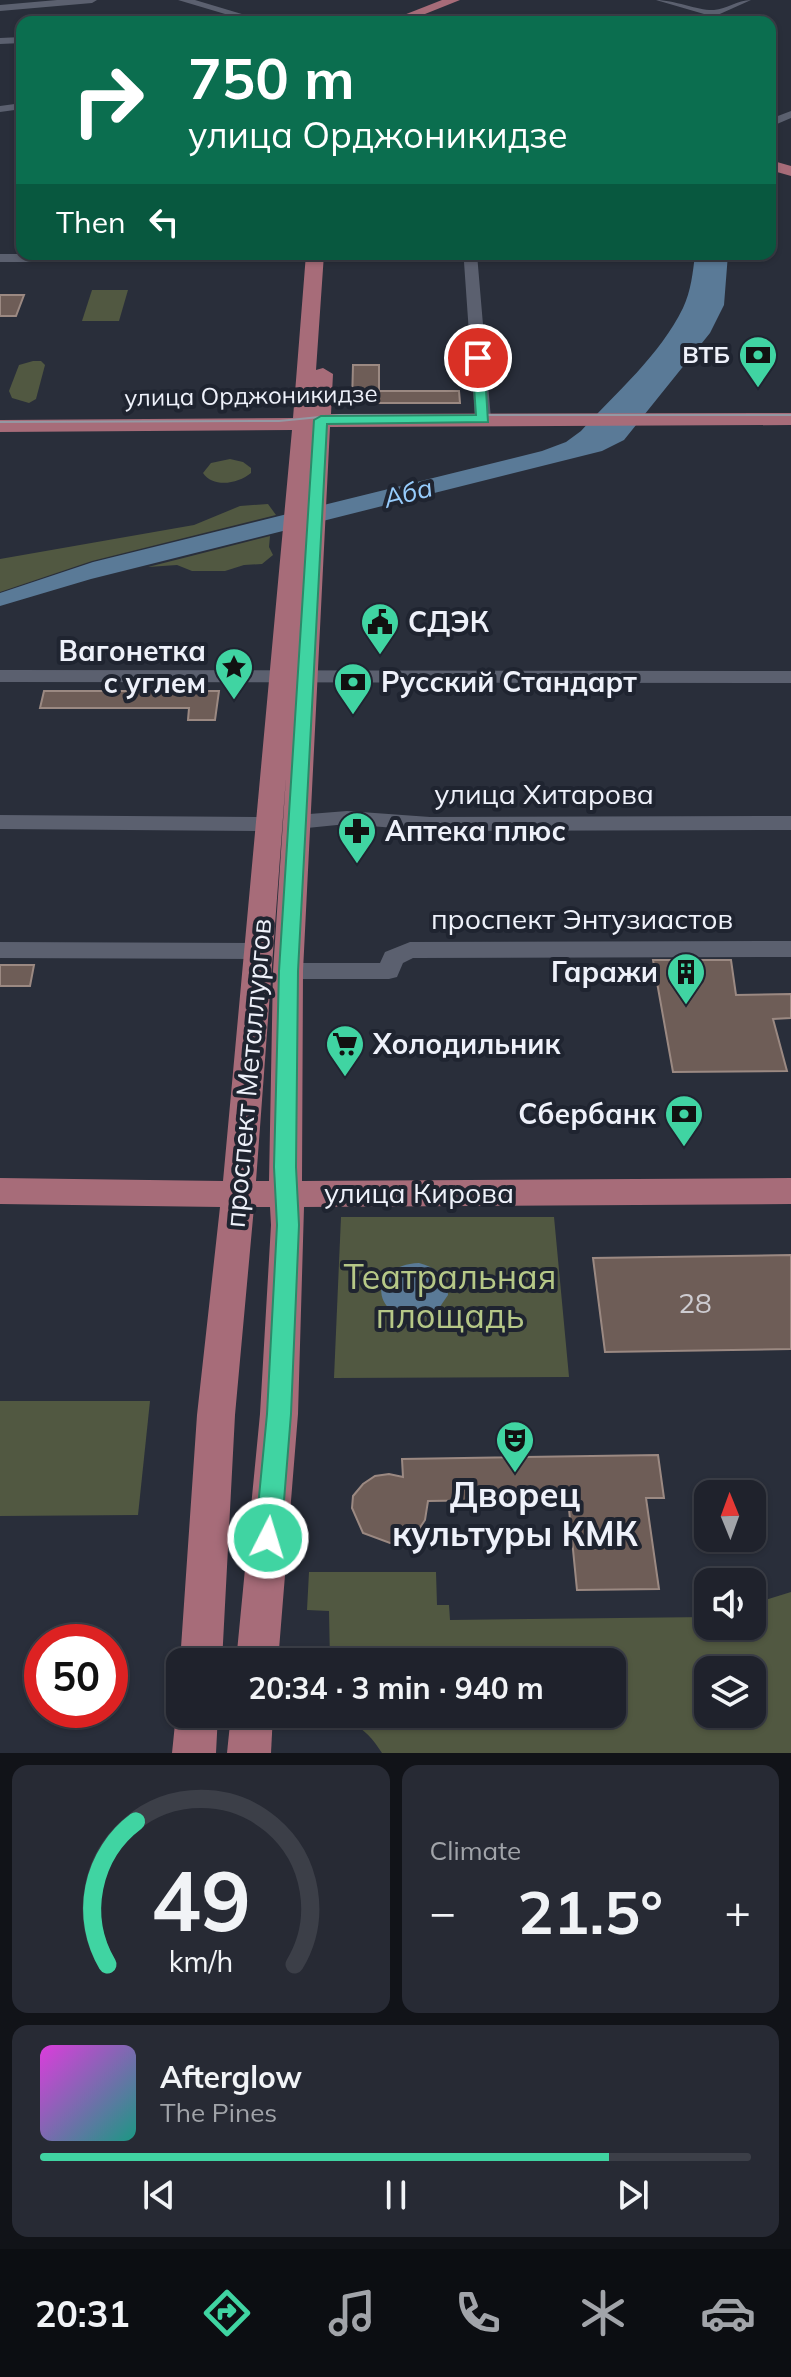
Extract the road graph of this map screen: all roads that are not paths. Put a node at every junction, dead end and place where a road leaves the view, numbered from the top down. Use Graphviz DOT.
graph roads {
  1 [pos="92,0"];
  2 [pos="454,0"];
  3 [pos="661,0"];
  4 [pos="746,0"];
  5 [pos="192,1"];
  6 [pos="0,8"];
  7 [pos="714,13"];
  8 [pos="243,16"];
  9 [pos="410,16"];
  10 [pos="707,16"];
  11 [pos="323,260"];
  12 [pos="470,260"];
  13 [pos="791,409"];
  14 [pos="482,414"];
  15 [pos="660,414"];
  16 [pos="0,415"];
  17 [pos="311,417"];
  18 [pos="791,419"];
  19 [pos="0,426"];
  20 [pos="296,673"];
  21 [pos="0,676"];
  22 [pos="791,677"];
  23 [pos="0,822"];
  24 [pos="282,823"];
  25 [pos="791,823"];
  26 [pos="791,949"];
  27 [pos="0,950"];
  28 [pos="258,951"];
  29 [pos="288,971"];
  30 [pos="0,1191"];
  31 [pos="791,1191"];
  32 [pos="237,1194"];
  33 [pos="287,1194"];
  34 [pos="202,1648"];
  35 [pos="258,1648"];
  36 [pos="196,1728"];
  37 [pos="251,1728"];
  38 [pos="194,1753"];
  39 [pos="249,1753"];
  1 -- 6 [label="street"];
  2 -- 9 [label="main road"];
  3 -- 7 [label="street"];
  4 -- 7 [label="street"];
  5 -- 8 [label="street"];
  7 -- 10 [label="street"];
  11 -- 17 [label="main road, проспект Металлургов"];
  12 -- 14 [label="street"];
  13 -- 15 [label="main road, улица Орджоникидзе"];
  14 -- 15 [label="main road, улица Орджоникидзе"];
  14 -- 17 [label="main road, улица Орджоникидзе"];
  15 -- 18 [label="main road, улица Орджоникидзе"];
  16 -- 17 [label="main road, улица Орджоникидзе"];
  17 -- 19 [label="main road, улица Орджоникидзе"];
  17 -- 20 [label="main road, проспект Металлургов"];
  20 -- 21 [label="street"];
  20 -- 22 [label="street"];
  20 -- 24 [label="main road, проспект Металлургов"];
  23 -- 24 [label="street, улица Хитарова"];
  24 -- 25 [label="street, улица Хитарова"];
  24 -- 28 [label="main road, проспект Металлургов"];
  24 -- 29 [label="main road, проспект Металлургов"];
  26 -- 29 [label="street, проспект Энтузиастов"];
  27 -- 28 [label="street"];
  28 -- 32 [label="main road, проспект Металлургов"];
  29 -- 33 [label="main road, проспект Металлургов"];
  30 -- 32 [label="main road, улица Кирова"];
  31 -- 33 [label="main road, улица Кирова"];
  32 -- 33 [label="main road, улица Кирова"];
  32 -- 34 [label="main road, проспект Металлургов"];
  33 -- 35 [label="main road, проспект Металлургов"];
  36 -- 38 [label="main road"];
  37 -- 39 [label="main road"];
}
